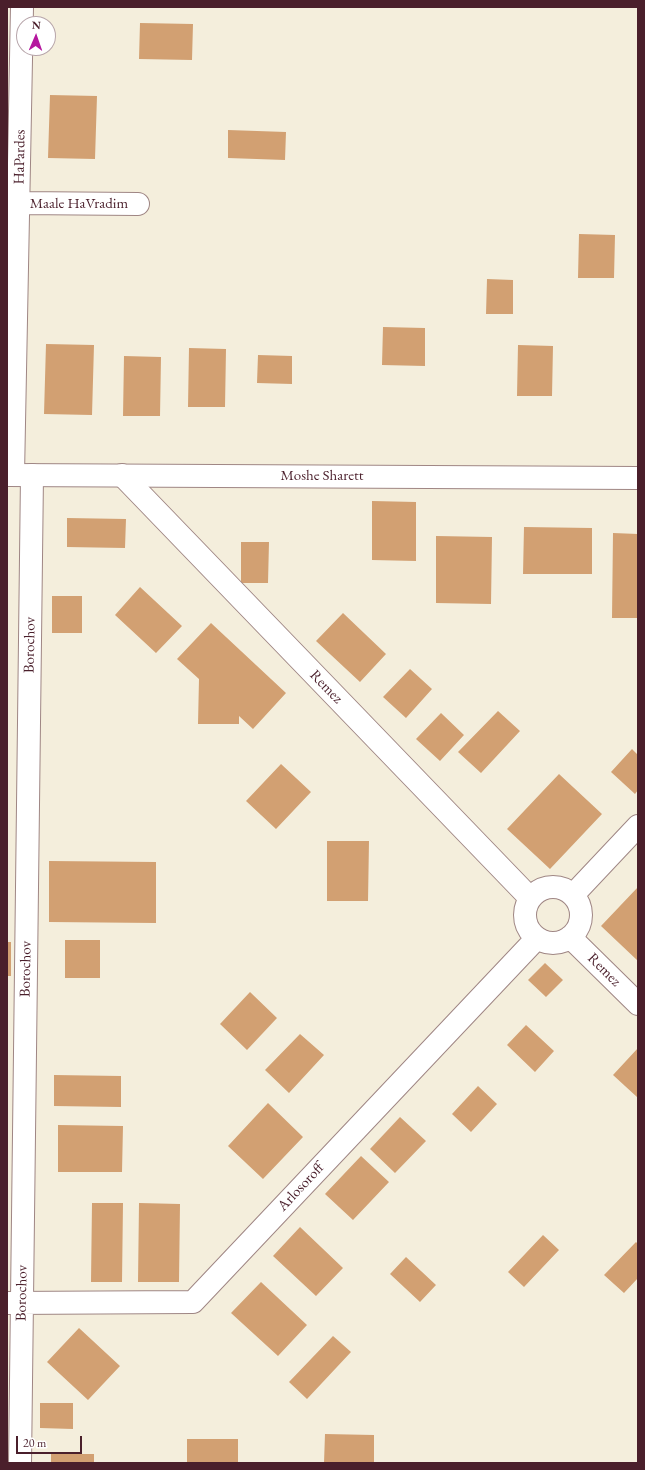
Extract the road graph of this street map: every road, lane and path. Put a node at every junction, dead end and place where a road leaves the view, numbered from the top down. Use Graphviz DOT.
graph roads {
  1 [pos="22,7"];
  2 [pos="19,203"];
  3 [pos="138,204"];
  4 [pos="18,475"];
  5 [pos="122,475"];
  6 [pos="638,478"];
  7 [pos="638,826"];
  8 [pos="573,895"];
  9 [pos="530,898"];
  10 [pos="570,937"];
  11 [pos="537,938"];
  12 [pos="638,1004"];
  13 [pos="14,1303"];
  14 [pos="20,1463"];
  1 -- 2 [label="street, HaPardes"];
  2 -- 3 [label="street, Maale HaVradim"];
  2 -- 4 [label="street, HaPardes"];
  4 -- 5 [label="street, Moshe Sharett"];
  4 -- 13 [label="street, Borochov"];
  5 -- 6 [label="street, Moshe Sharett"];
  5 -- 9 [label="street, Remez"];
  7 -- 8 [label="street"];
  8 -- 9 [label="street"];
  8 -- 10 [label="street"];
  9 -- 11 [label="street"];
  10 -- 11 [label="street"];
  10 -- 12 [label="street, Remez"];
  11 -- 13 [label="street, Arlosoroff"];
  13 -- 14 [label="street, Borochov"];
}
